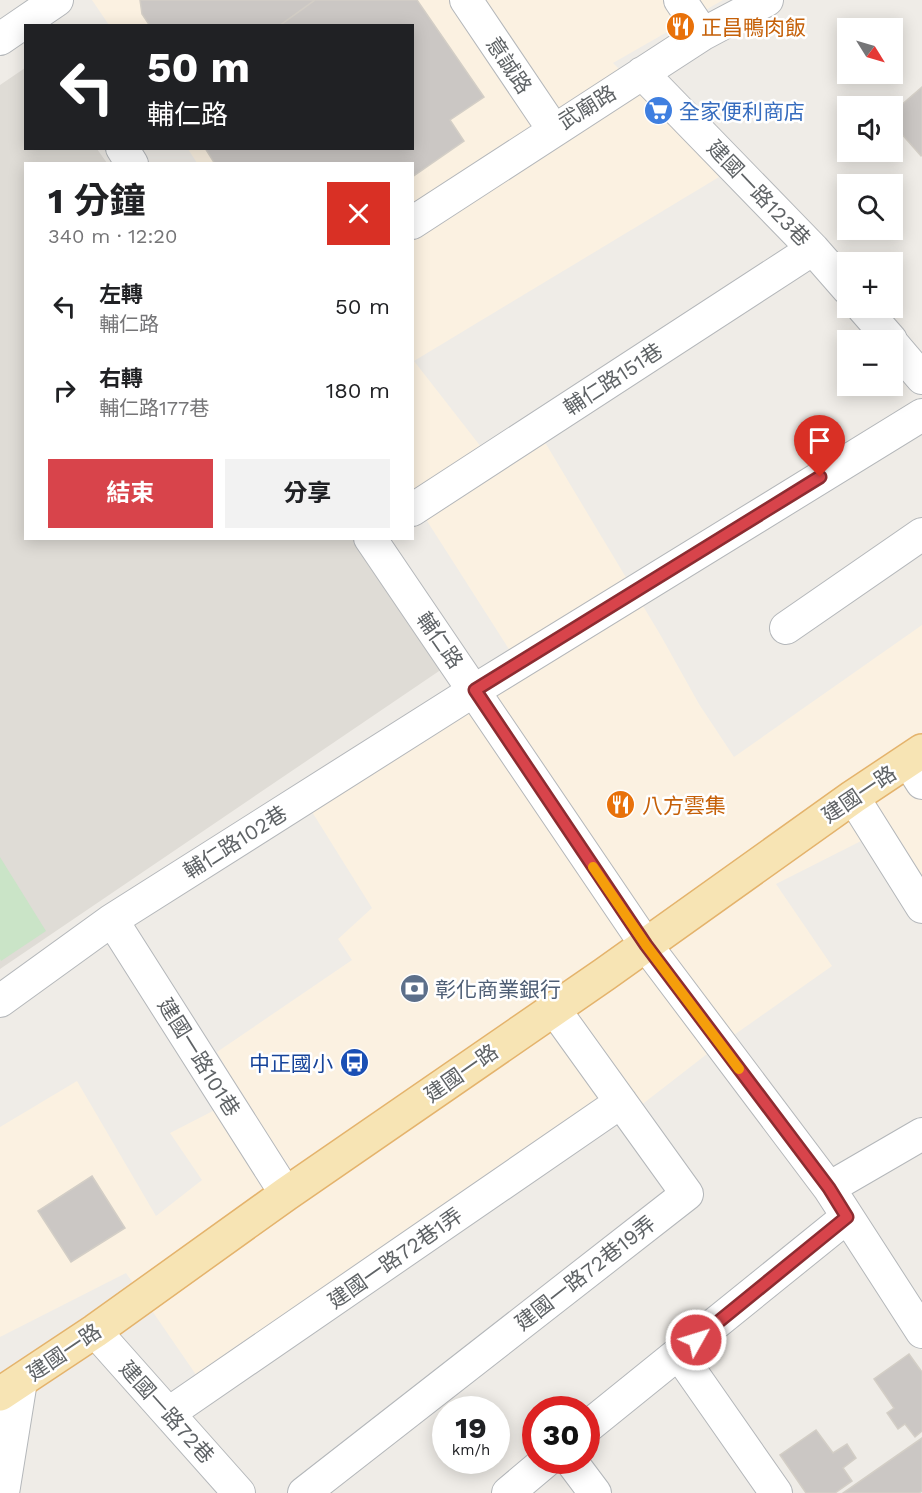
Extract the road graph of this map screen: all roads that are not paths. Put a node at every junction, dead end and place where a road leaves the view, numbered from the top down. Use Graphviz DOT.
graph roads {
  1 [pos="466,0"];
  2 [pos="680,0"];
  3 [pos="767,0"];
  4 [pos="39,10"];
  5 [pos="703,34"];
  6 [pos="0,39"];
  7 [pos="642,73"];
  8 [pos="553,129"];
  9 [pos="414,222"];
  10 [pos="813,249"];
  11 [pos="837,277"];
  12 [pos="872,318"];
  13 [pos="882,330"];
  14 [pos="903,355"];
  15 [pos="922,378"];
  16 [pos="922,415"];
  17 [pos="414,509"];
  18 [pos="922,534"];
  19 [pos="371,540"];
  20 [pos="786,628"];
  21 [pos="475,690"];
  22 [pos="917,765"];
  23 [pos="853,796"];
  24 [pos="922,907"];
  25 [pos="112,920"];
  26 [pos="646,945"];
  27 [pos="0,1001"];
  28 [pos="554,1009"];
  29 [pos="621,1102"];
  30 [pos="922,1134"];
  31 [pos="829,1188"];
  32 [pos="286,1194"];
  33 [pos="847,1217"];
  34 [pos="95,1331"];
  35 [pos="922,1332"];
  36 [pos="679,1354"];
  37 [pos="8,1387"];
  38 [pos="169,1413"];
  39 [pos="600,1417"];
  40 [pos="531,1474"];
  41 [pos="581,1474"];
  42 [pos="3,1493"];
  43 [pos="238,1493"];
  44 [pos="304,1493"];
  45 [pos="508,1493"];
  46 [pos="595,1493"];
  47 [pos="776,1493"];
  1 -- 8 [label="street, 意誠路"];
  2 -- 5 [label="street"];
  3 -- 5 [label="street, 武廟路"];
  4 -- 6 [label="street"];
  5 -- 7 [label="street, 武廟路"];
  7 -- 8 [label="street, 武廟路"];
  7 -- 10 [label="street, 建國一路123巷"];
  8 -- 9 [label="street, 武廟路"];
  10 -- 11 [label="street, 建國一路123巷"];
  10 -- 17 [label="street, 輔仁路151巷"];
  12 -- 13 [label="street"];
  14 -- 15 [label="street"];
  16 -- 21 [label="street, 輔仁路102巷"];
  18 -- 20 [label="street"];
  19 -- 21 [label="street, 輔仁路"];
  21 -- 25 [label="street, 輔仁路102巷"];
  21 -- 26 [label="street, 輔仁路"];
  22 -- 23 [label="main road, 建國一路"];
  23 -- 24 [label="street"];
  23 -- 26 [label="main road, 建國一路"];
  25 -- 27 [label="street, 輔仁路102巷"];
  25 -- 32 [label="street, 建國一路101巷"];
  26 -- 28 [label="main road, 建國一路"];
  26 -- 31 [label="street, 輔仁路"];
  28 -- 29 [label="street, 建國一路72巷19弄"];
  28 -- 32 [label="main road, 建國一路"];
  29 -- 38 [label="street, 建國一路72巷1弄"];
  29 -- 44 [label="street, 建國一路72巷19弄"];
  30 -- 31 [label="street"];
  31 -- 33 [label="street, 輔仁路"];
  32 -- 34 [label="main road, 建國一路"];
  33 -- 35 [label="street, 輔仁路"];
  33 -- 36 [label="street"];
  34 -- 37 [label="main road, 建國一路"];
  34 -- 38 [label="street, 建國一路72巷"];
  36 -- 39 [label="street"];
  36 -- 47 [label="street"];
  37 -- 42 [label="street"];
  38 -- 43 [label="street, 建國一路72巷"];
  40 -- 45 [label="street"];
  41 -- 46 [label="street"];
}
